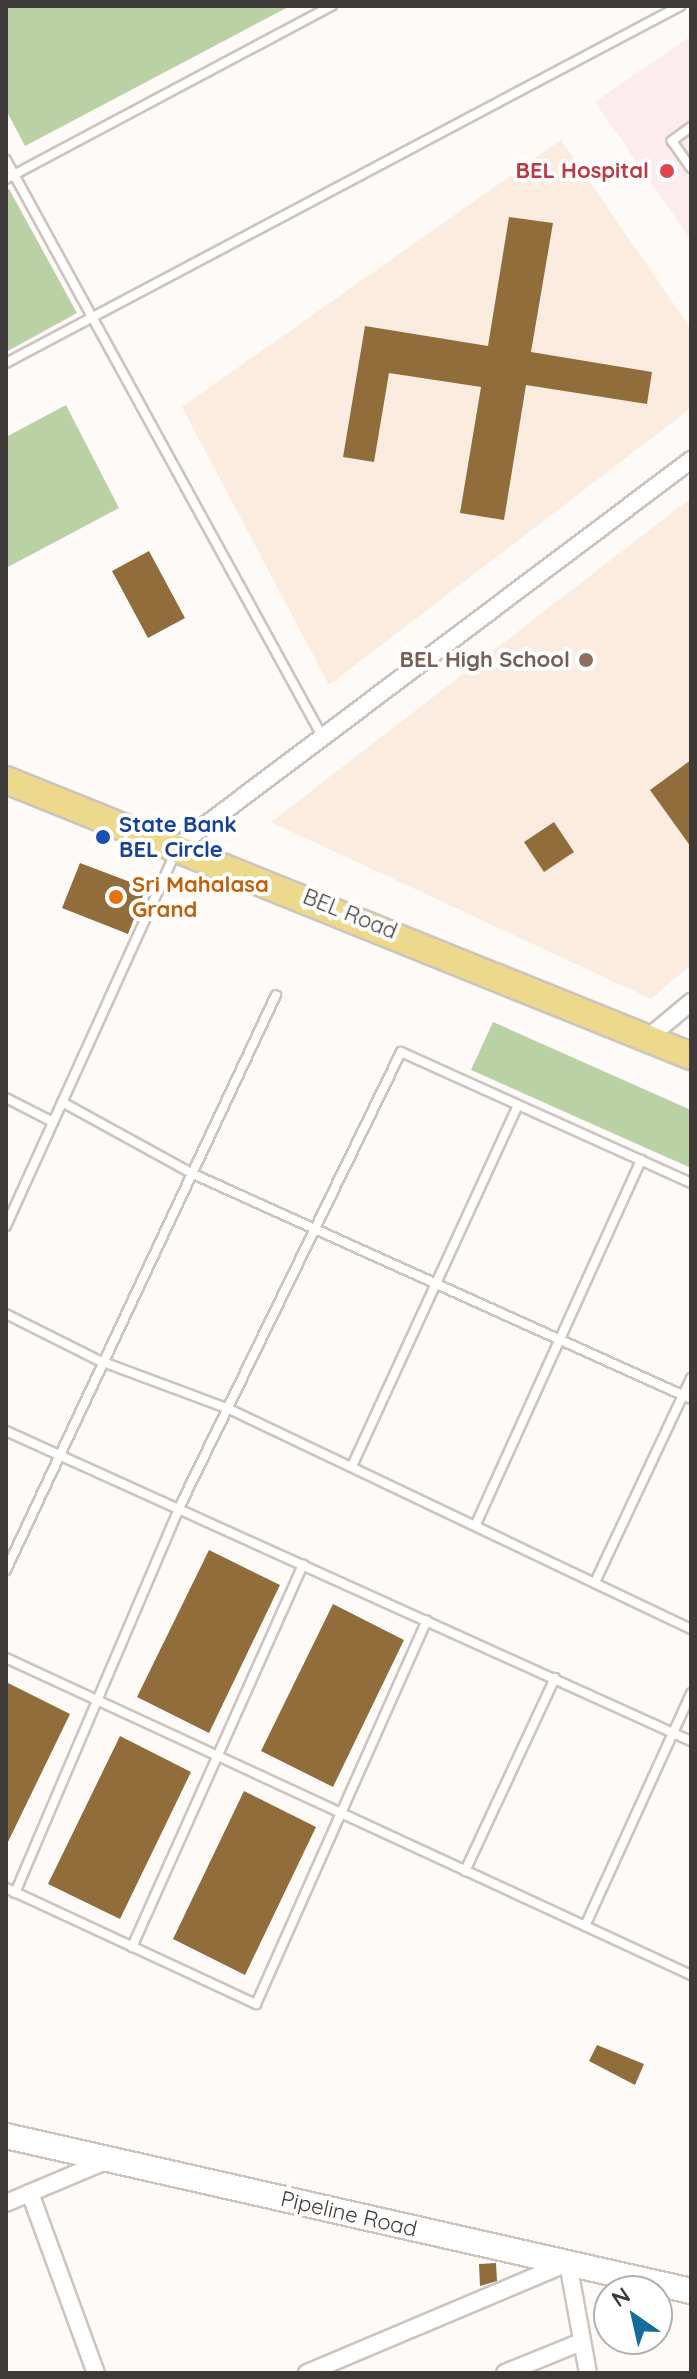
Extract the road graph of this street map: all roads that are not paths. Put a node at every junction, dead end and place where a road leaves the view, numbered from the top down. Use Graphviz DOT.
graph roads {
  1 [pos="332,6"];
  2 [pos="680,6"];
  3 [pos="691,127"];
  4 [pos="6,160"];
  5 [pos="691,168"];
  6 [pos="10,177"];
  7 [pos="92,317"];
  8 [pos="6,363"];
  9 [pos="691,460"];
  10 [pos="323,737"];
  11 [pos="6,780"];
  12 [pos="179,845"];
  13 [pos="276,995"];
  14 [pos="691,1002"];
  15 [pos="649,1037"];
  16 [pos="691,1056"];
  17 [pos="6,1098"];
  18 [pos="62,1102"];
  19 [pos="518,1105"];
  20 [pos="53,1122"];
  21 [pos="641,1160"];
  22 [pos="191,1173"];
  23 [pos="691,1183"];
  24 [pos="6,1226"];
  25 [pos="318,1229"];
  26 [pos="442,1282"];
  27 [pos="6,1314"];
  28 [pos="561,1337"];
  29 [pos="100,1361"];
  30 [pos="691,1378"];
  31 [pos="687,1397"];
  32 [pos="229,1409"];
  33 [pos="6,1431"];
  34 [pos="61,1455"];
  35 [pos="352,1466"];
  36 [pos="179,1508"];
  37 [pos="476,1524"];
  38 [pos="303,1565"];
  39 [pos="6,1570"];
  40 [pos="596,1580"];
  41 [pos="427,1620"];
  42 [pos="691,1629"];
  43 [pos="6,1658"];
  44 [pos="555,1678"];
  45 [pos="691,1693"];
  46 [pos="97,1700"];
  47 [pos="672,1733"];
  48 [pos="691,1741"];
  49 [pos="219,1756"];
  50 [pos="342,1814"];
  51 [pos="465,1871"];
  52 [pos="6,1888"];
  53 [pos="15,1893"];
  54 [pos="585,1926"];
  55 [pos="132,1947"];
  56 [pos="691,1975"];
  57 [pos="6,2136"];
  58 [pos="110,2159"];
  59 [pos="30,2193"];
  60 [pos="6,2203"];
  61 [pos="568,2263"];
  62 [pos="691,2291"];
  63 [pos="579,2343"];
  64 [pos="96,2373"];
  65 [pos="307,2373"];
  66 [pos="505,2373"];
  67 [pos="588,2373"];
  1 -- 6 [label="lane"];
  2 -- 7 [label="lane"];
  3 -- 5 [label="lane"];
  4 -- 6 [label="lane"];
  6 -- 7 [label="lane"];
  7 -- 8 [label="lane"];
  7 -- 10 [label="lane"];
  9 -- 10 [label="street"];
  10 -- 12 [label="street"];
  11 -- 12 [label="main road, BEL Road"];
  12 -- 15 [label="main road, BEL Road"];
  12 -- 18 [label="lane"];
  13 -- 22 [label="lane"];
  14 -- 15 [label="street"];
  15 -- 16 [label="main road, BEL Road"];
  17 -- 20 [label="lane"];
  18 -- 20 [label="lane"];
  18 -- 22 [label="lane"];
  19 -- 21 [label="lane"];
  19 -- 25 [label="lane"];
  19 -- 26 [label="lane"];
  20 -- 24 [label="lane"];
  21 -- 23 [label="lane"];
  21 -- 28 [label="lane"];
  22 -- 25 [label="lane"];
  22 -- 29 [label="lane"];
  25 -- 26 [label="lane"];
  25 -- 32 [label="lane"];
  26 -- 28 [label="lane"];
  26 -- 35 [label="lane"];
  27 -- 29 [label="lane"];
  28 -- 31 [label="lane"];
  28 -- 37 [label="lane"];
  29 -- 32 [label="lane"];
  29 -- 34 [label="lane"];
  30 -- 31 [label="lane"];
  31 -- 40 [label="lane"];
  32 -- 35 [label="lane"];
  32 -- 36 [label="lane"];
  33 -- 34 [label="lane"];
  34 -- 36 [label="lane"];
  34 -- 39 [label="lane"];
  35 -- 37 [label="lane"];
  36 -- 38 [label="lane"];
  36 -- 46 [label="lane"];
  37 -- 40 [label="lane"];
  38 -- 41 [label="lane"];
  38 -- 49 [label="lane"];
  40 -- 42 [label="lane"];
  41 -- 44 [label="lane"];
  41 -- 50 [label="lane"];
  43 -- 46 [label="lane"];
  44 -- 47 [label="lane"];
  44 -- 51 [label="lane"];
  45 -- 47 [label="lane"];
  46 -- 49 [label="lane"];
  46 -- 53 [label="lane"];
  47 -- 48 [label="lane"];
  47 -- 54 [label="lane"];
  49 -- 50 [label="lane"];
  49 -- 55 [label="lane"];
  50 -- 51 [label="lane"];
  50 -- 55 [label="lane"];
  51 -- 54 [label="lane"];
  52 -- 53 [label="lane"];
  53 -- 55 [label="lane"];
  54 -- 56 [label="lane"];
  57 -- 58 [label="street, Pipeline Road"];
  58 -- 59 [label="street"];
  58 -- 61 [label="street, Pipeline Road"];
  59 -- 60 [label="street"];
  59 -- 64 [label="street"];
  61 -- 62 [label="street, Pipeline Road"];
  61 -- 63 [label="street"];
  61 -- 65 [label="street"];
  63 -- 66 [label="street"];
  63 -- 67 [label="street"];
}
